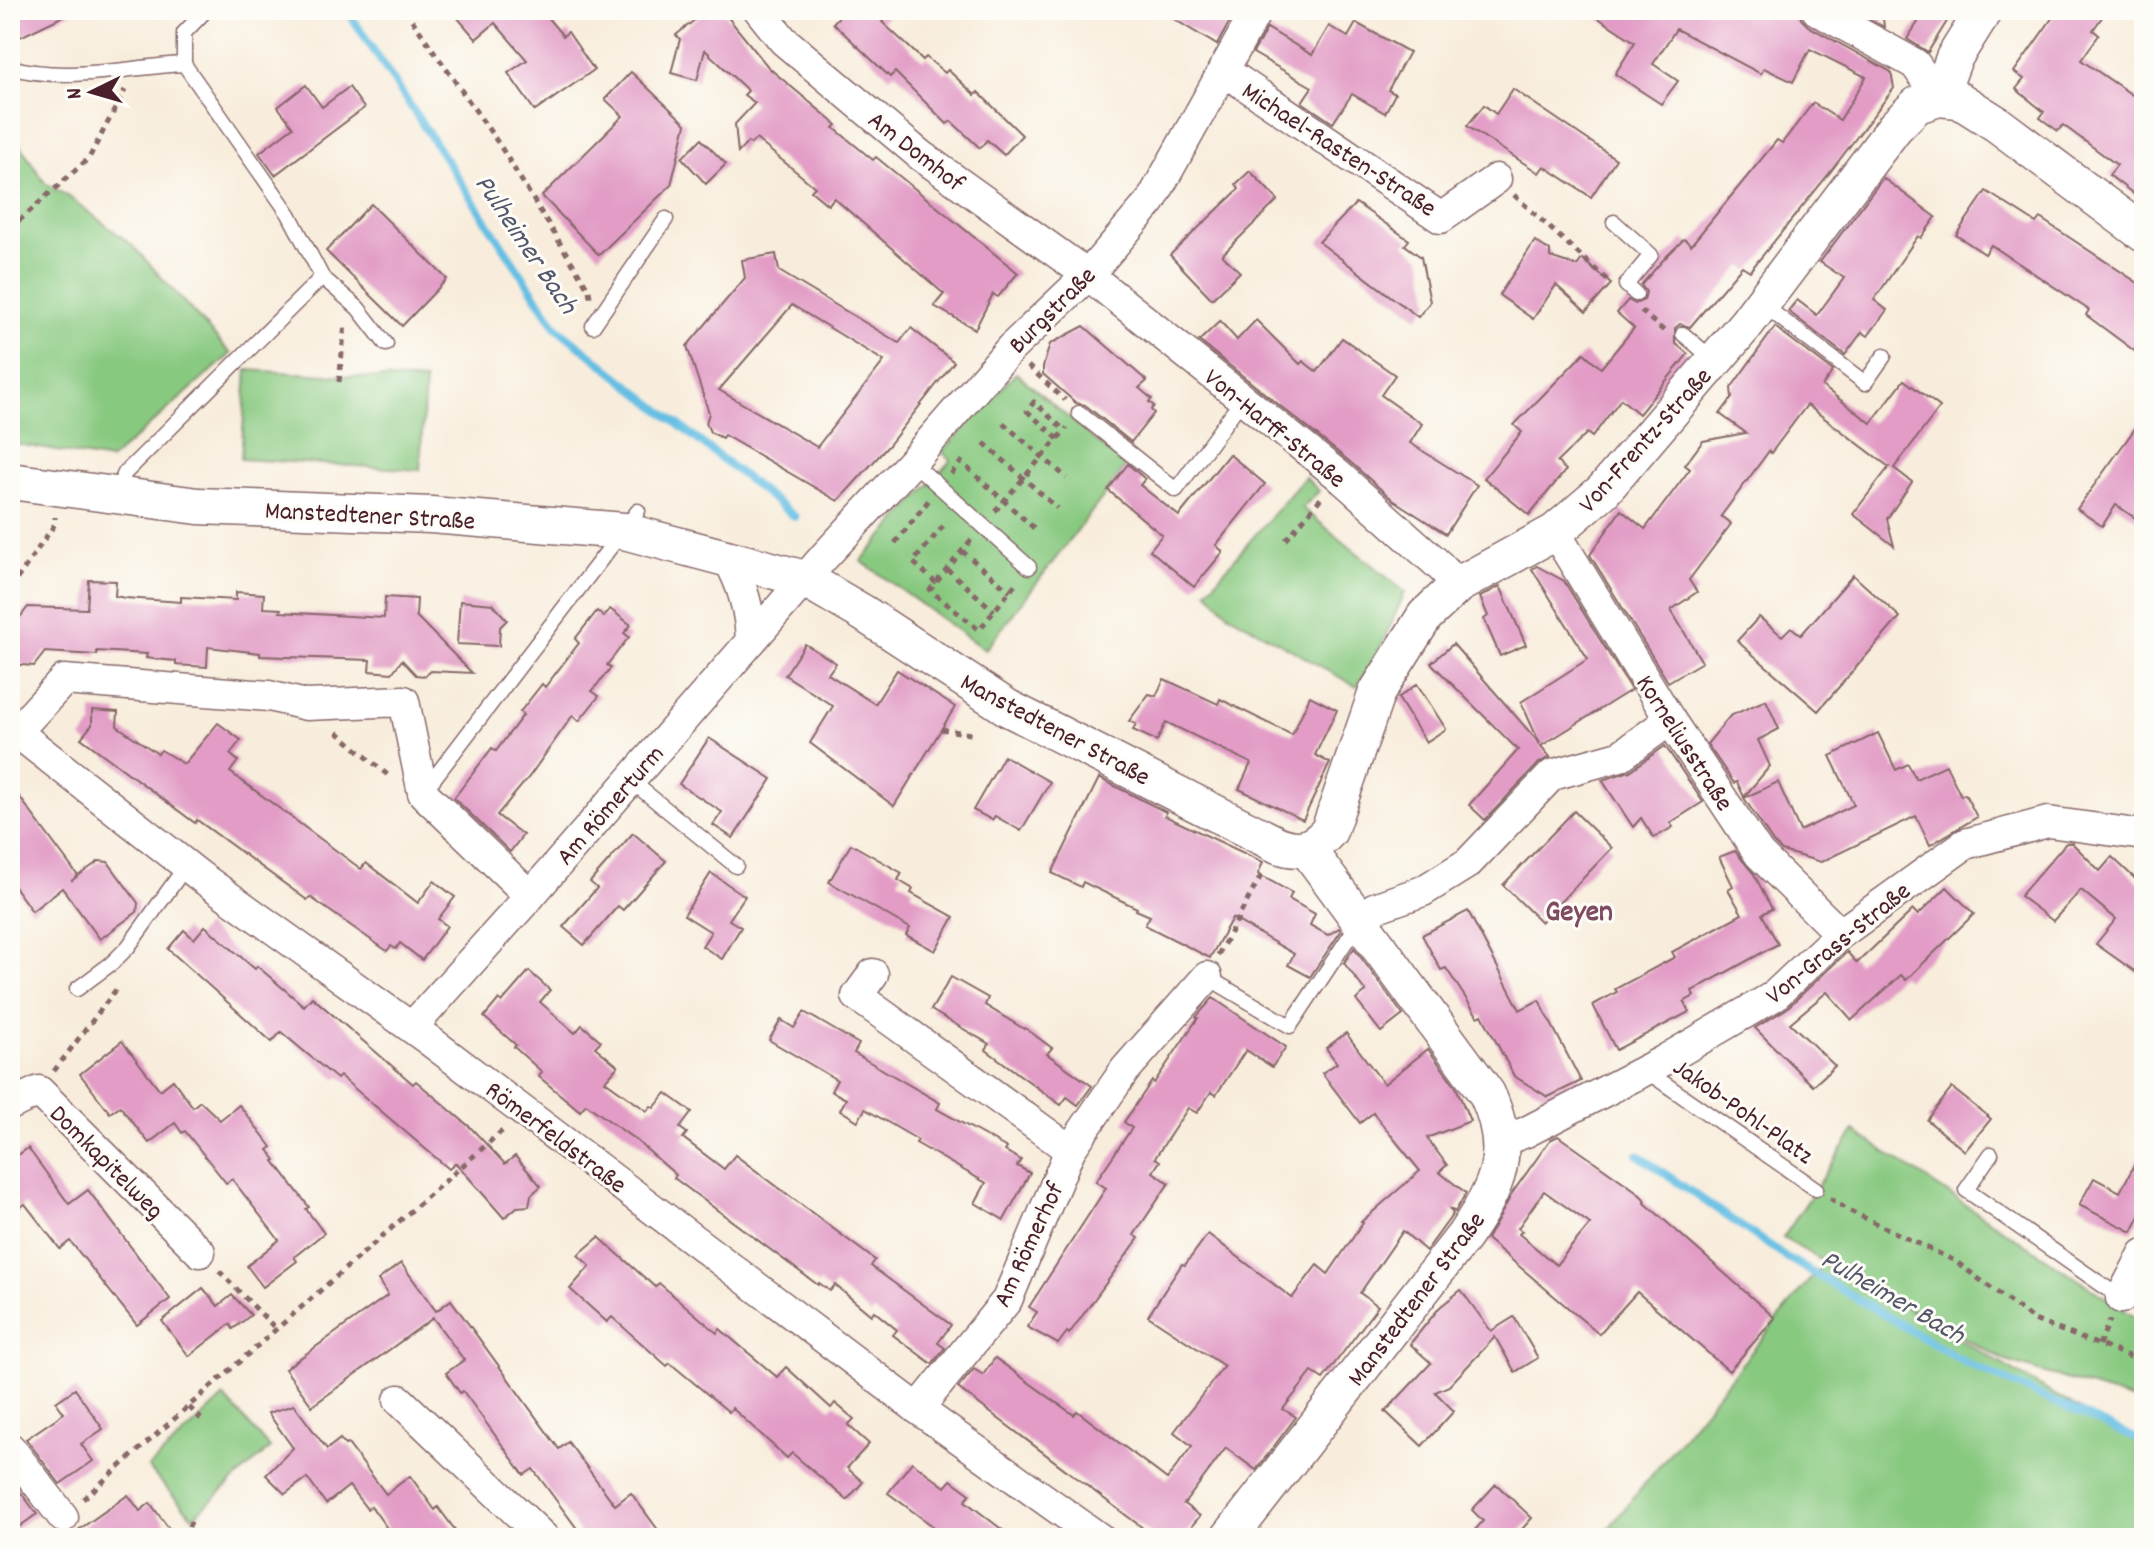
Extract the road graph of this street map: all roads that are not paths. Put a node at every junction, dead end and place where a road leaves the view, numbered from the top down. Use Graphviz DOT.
graph roads {
  1 [pos="206,10"];
  2 [pos="759,10"];
  3 [pos="1257,10"];
  4 [pos="1817,10"];
  5 [pos="1984,10"];
  6 [pos="184,64"];
  7 [pos="10,67"];
  8 [pos="1223,70"];
  9 [pos="1939,98"];
  10 [pos="1496,179"];
  11 [pos="666,219"];
  12 [pos="1614,222"];
  13 [pos="2144,234"];
  14 [pos="1088,275"];
  15 [pos="322,277"];
  16 [pos="1636,294"];
  17 [pos="1761,304"];
  18 [pos="593,326"];
  19 [pos="1683,334"];
  20 [pos="386,344"];
  21 [pos="1884,356"];
  22 [pos="1715,361"];
  23 [pos="1242,400"];
  24 [pos="1079,413"];
  25 [pos="912,462"];
  26 [pos="10,481"];
  27 [pos="115,495"];
  28 [pos="631,521"];
  29 [pos="1555,532"];
  30 [pos="728,559"];
  31 [pos="1029,567"];
  32 [pos="805,579"];
  33 [pos="1458,585"];
  34 [pos="751,641"];
  35 [pos="1670,720"];
  36 [pos="14,729"];
  37 [pos="630,780"];
  38 [pos="423,793"];
  39 [pos="2144,835"];
  40 [pos="1292,847"];
  41 [pos="186,866"];
  42 [pos="736,866"];
  43 [pos="530,896"];
  44 [pos="1360,922"];
  45 [pos="1840,934"];
  46 [pos="873,974"];
  47 [pos="1207,977"];
  48 [pos="77,989"];
  49 [pos="412,1027"];
  50 [pos="1644,1070"];
  51 [pos="10,1105"];
  52 [pos="1502,1141"];
  53 [pos="1070,1150"];
  54 [pos="1991,1154"];
  55 [pos="1816,1189"];
  56 [pos="200,1252"];
  57 [pos="2144,1254"];
  58 [pos="2121,1298"];
  59 [pos="399,1400"];
  60 [pos="918,1409"];
  61 [pos="10,1448"];
  62 [pos="63,1517"];
  63 [pos="544,1538"];
  64 [pos="1099,1538"];
  65 [pos="1229,1538"];
  1 -- 6 [label="lane"];
  2 -- 14 [label="street, Am Domhof"];
  3 -- 8 [label="street, Burgstraße"];
  4 -- 9 [label="street"];
  5 -- 9 [label="street"];
  6 -- 7 [label="lane"];
  6 -- 15 [label="lane"];
  8 -- 10 [label="street, Michael-Rasten-Straße"];
  8 -- 14 [label="street, Burgstraße"];
  9 -- 13 [label="street"];
  9 -- 17 [label="street, Von-Frentz-Straße"];
  11 -- 18 [label="lane"];
  12 -- 16 [label="lane"];
  14 -- 23 [label="street, Von-Harff-Straße"];
  14 -- 25 [label="street, Burgstraße"];
  15 -- 20 [label="lane"];
  15 -- 27 [label="lane"];
  17 -- 21 [label="lane"];
  17 -- 22 [label="street, Von-Frentz-Straße"];
  19 -- 22 [label="lane"];
  22 -- 29 [label="street, Von-Frentz-Straße"];
  23 -- 24 [label="lane"];
  23 -- 33 [label="street, Von-Harff-Straße"];
  25 -- 31 [label="lane"];
  25 -- 32 [label="street, Burgstraße"];
  26 -- 27 [label="street, Manstedtener Straße"];
  27 -- 28 [label="street, Manstedtener Straße"];
  28 -- 30 [label="street, Manstedtener Straße"];
  28 -- 38 [label="lane"];
  29 -- 33 [label="street, Von-Frentz-Straße"];
  29 -- 35 [label="street, Korneliusstraße"];
  30 -- 32 [label="street, Manstedtener Straße"];
  30 -- 34 [label="street"];
  32 -- 34 [label="street, Am Römerturm"];
  32 -- 40 [label="street, Manstedtener Straße"];
  33 -- 40 [label="street, Von-Frentz-Straße"];
  34 -- 37 [label="street, Am Römerturm"];
  35 -- 44 [label="street"];
  35 -- 45 [label="street, Korneliusstraße"];
  36 -- 38 [label="street, Römerfeldstraße"];
  36 -- 41 [label="street, Römerfeldstraße"];
  37 -- 42 [label="lane"];
  37 -- 43 [label="street, Am Römerturm"];
  38 -- 43 [label="street"];
  39 -- 45 [label="street, Von-Grass-Straße"];
  40 -- 44 [label="street, Manstedtener Straße"];
  41 -- 48 [label="lane"];
  41 -- 49 [label="street, Römerfeldstraße"];
  43 -- 49 [label="street, Am Römerturm"];
  44 -- 47 [label="lane"];
  44 -- 52 [label="street, Manstedtener Straße"];
  45 -- 50 [label="street, Von-Grass-Straße"];
  46 -- 53 [label="street, Am Römerhof"];
  47 -- 53 [label="street, Am Römerhof"];
  49 -- 60 [label="street, Römerfeldstraße"];
  50 -- 52 [label="street, Von-Grass-Straße"];
  50 -- 55 [label="lane, Jakob-Pohl-Platz"];
  51 -- 56 [label="street, Domkapitelweg"];
  52 -- 65 [label="street, Manstedtener Straße"];
  53 -- 60 [label="street, Am Römerhof"];
  54 -- 58 [label="lane"];
  57 -- 58 [label="street"];
  59 -- 63 [label="street"];
  60 -- 64 [label="street, Römerfeldstraße"];
  61 -- 62 [label="street"];
}
